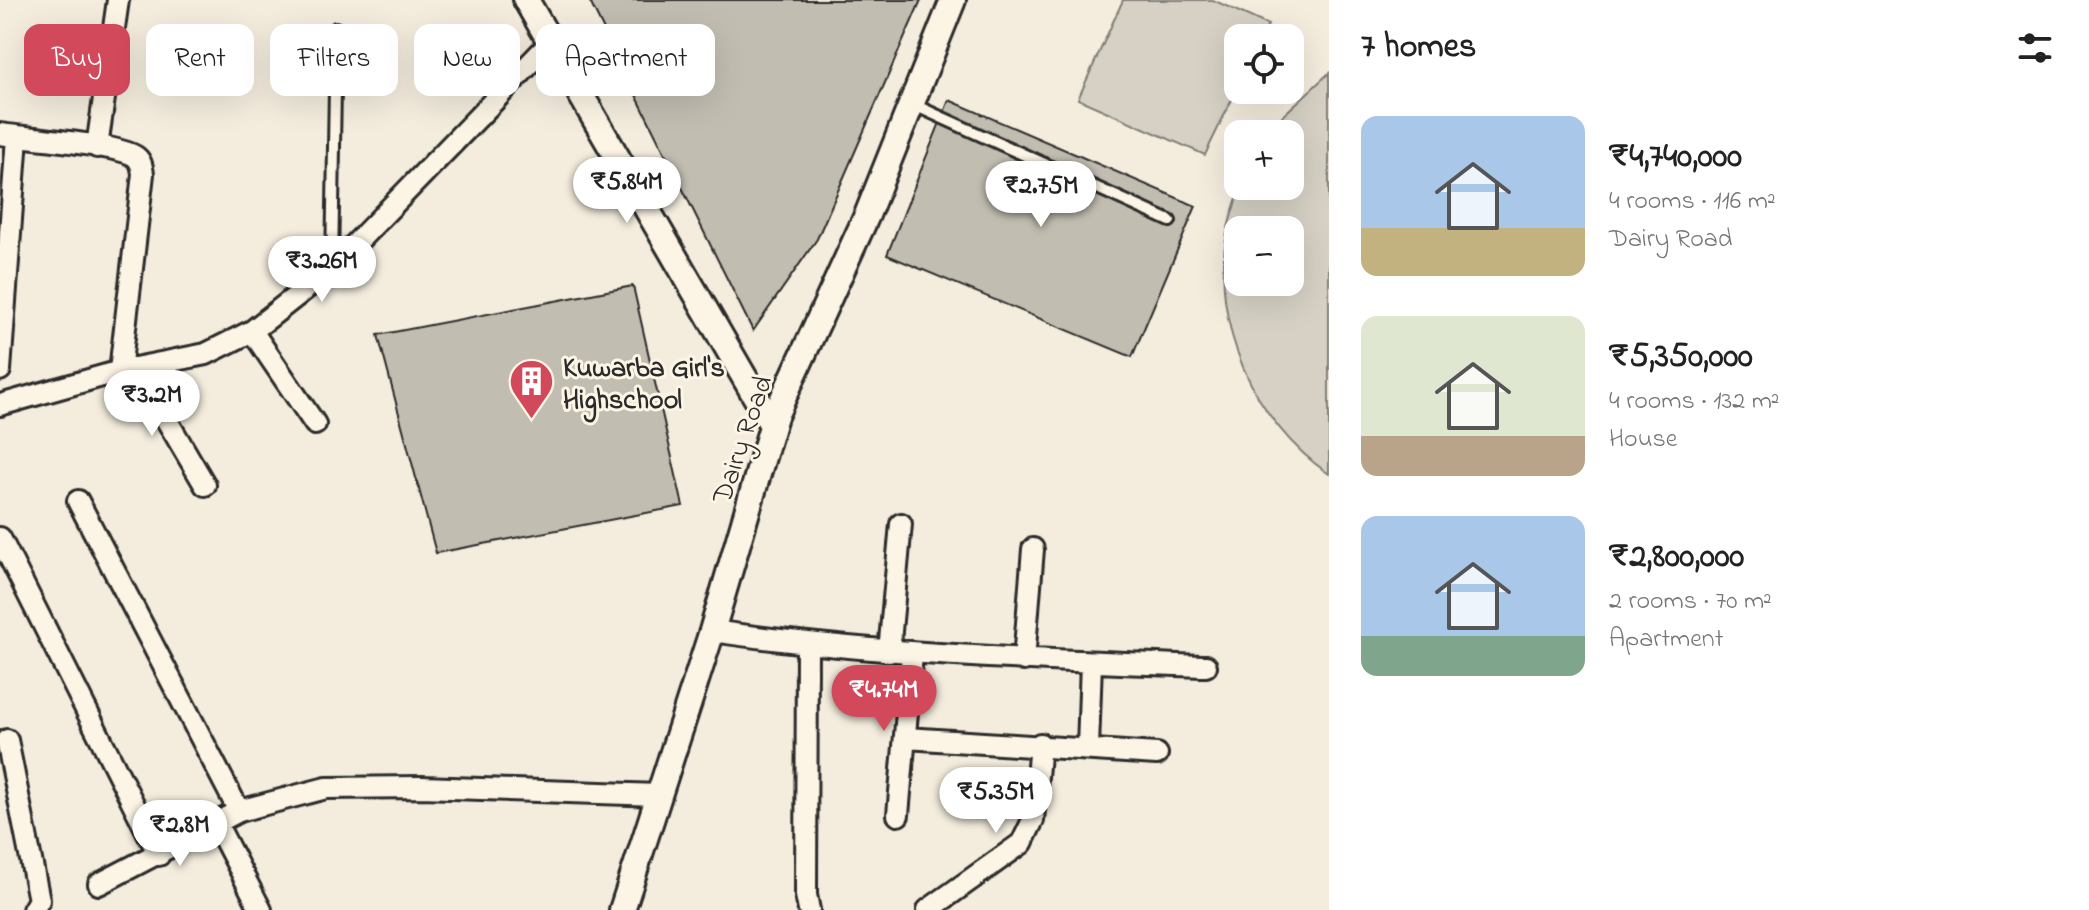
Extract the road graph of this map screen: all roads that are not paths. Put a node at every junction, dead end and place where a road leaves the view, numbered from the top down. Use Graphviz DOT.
graph roads {
  1 [pos="118,0"];
  2 [pos="526,0"];
  3 [pos="953,0"];
  4 [pos="539,24"];
  5 [pos="536,57"];
  6 [pos="335,96"];
  7 [pos="579,96"];
  8 [pos="912,104"];
  9 [pos="9,136"];
  10 [pos="97,147"];
  11 [pos="1170,221"];
  12 [pos="332,268"];
  13 [pos="252,331"];
  14 [pos="128,369"];
  15 [pos="0,370"];
  16 [pos="0,405"];
  17 [pos="315,424"];
  18 [pos="772,425"];
  19 [pos="205,485"];
  20 [pos="78,501"];
  21 [pos="901,524"];
  22 [pos="0,538"];
  23 [pos="1033,549"];
  24 [pos="712,631"];
  25 [pos="807,645"];
  26 [pos="889,652"];
  27 [pos="912,655"];
  28 [pos="1024,660"];
  29 [pos="1091,662"];
  30 [pos="1206,666"];
  31 [pos="906,738"];
  32 [pos="7,740"];
  33 [pos="1040,744"];
  34 [pos="1088,748"];
  35 [pos="1157,754"];
  36 [pos="659,795"];
  37 [pos="239,811"];
  38 [pos="898,815"];
  39 [pos="216,823"];
  40 [pos="159,855"];
  41 [pos="99,884"];
  42 [pos="34,910"];
  43 [pos="261,910"];
  44 [pos="622,910"];
  45 [pos="809,910"];
  46 [pos="928,910"];
  1 -- 10 [label="street"];
  2 -- 4 [label="street"];
  3 -- 8 [label="street, Dairy Road"];
  5 -- 12 [label="street"];
  6 -- 12 [label="lane"];
  7 -- 18 [label="street"];
  8 -- 11 [label="lane"];
  8 -- 18 [label="street, Dairy Road"];
  9 -- 10 [label="street"];
  9 -- 15 [label="street"];
  10 -- 14 [label="street"];
  12 -- 13 [label="street"];
  13 -- 14 [label="street"];
  13 -- 17 [label="street"];
  14 -- 16 [label="street"];
  14 -- 19 [label="street"];
  18 -- 24 [label="street, Dairy Road"];
  20 -- 37 [label="street"];
  21 -- 26 [label="street"];
  22 -- 40 [label="street"];
  23 -- 28 [label="street"];
  24 -- 25 [label="street"];
  24 -- 36 [label="street, Dairy Road"];
  25 -- 26 [label="street"];
  25 -- 45 [label="street"];
  26 -- 27 [label="street"];
  27 -- 28 [label="street"];
  27 -- 31 [label="street"];
  28 -- 29 [label="street"];
  29 -- 30 [label="street"];
  29 -- 34 [label="street"];
  31 -- 33 [label="street"];
  31 -- 38 [label="street"];
  32 -- 42 [label="street"];
  33 -- 34 [label="street"];
  33 -- 46 [label="street"];
  34 -- 35 [label="street"];
  36 -- 37 [label="street"];
  36 -- 44 [label="street, Dairy Road"];
  37 -- 39 [label="street"];
  39 -- 40 [label="street"];
  39 -- 43 [label="street"];
  40 -- 41 [label="street"];
}
